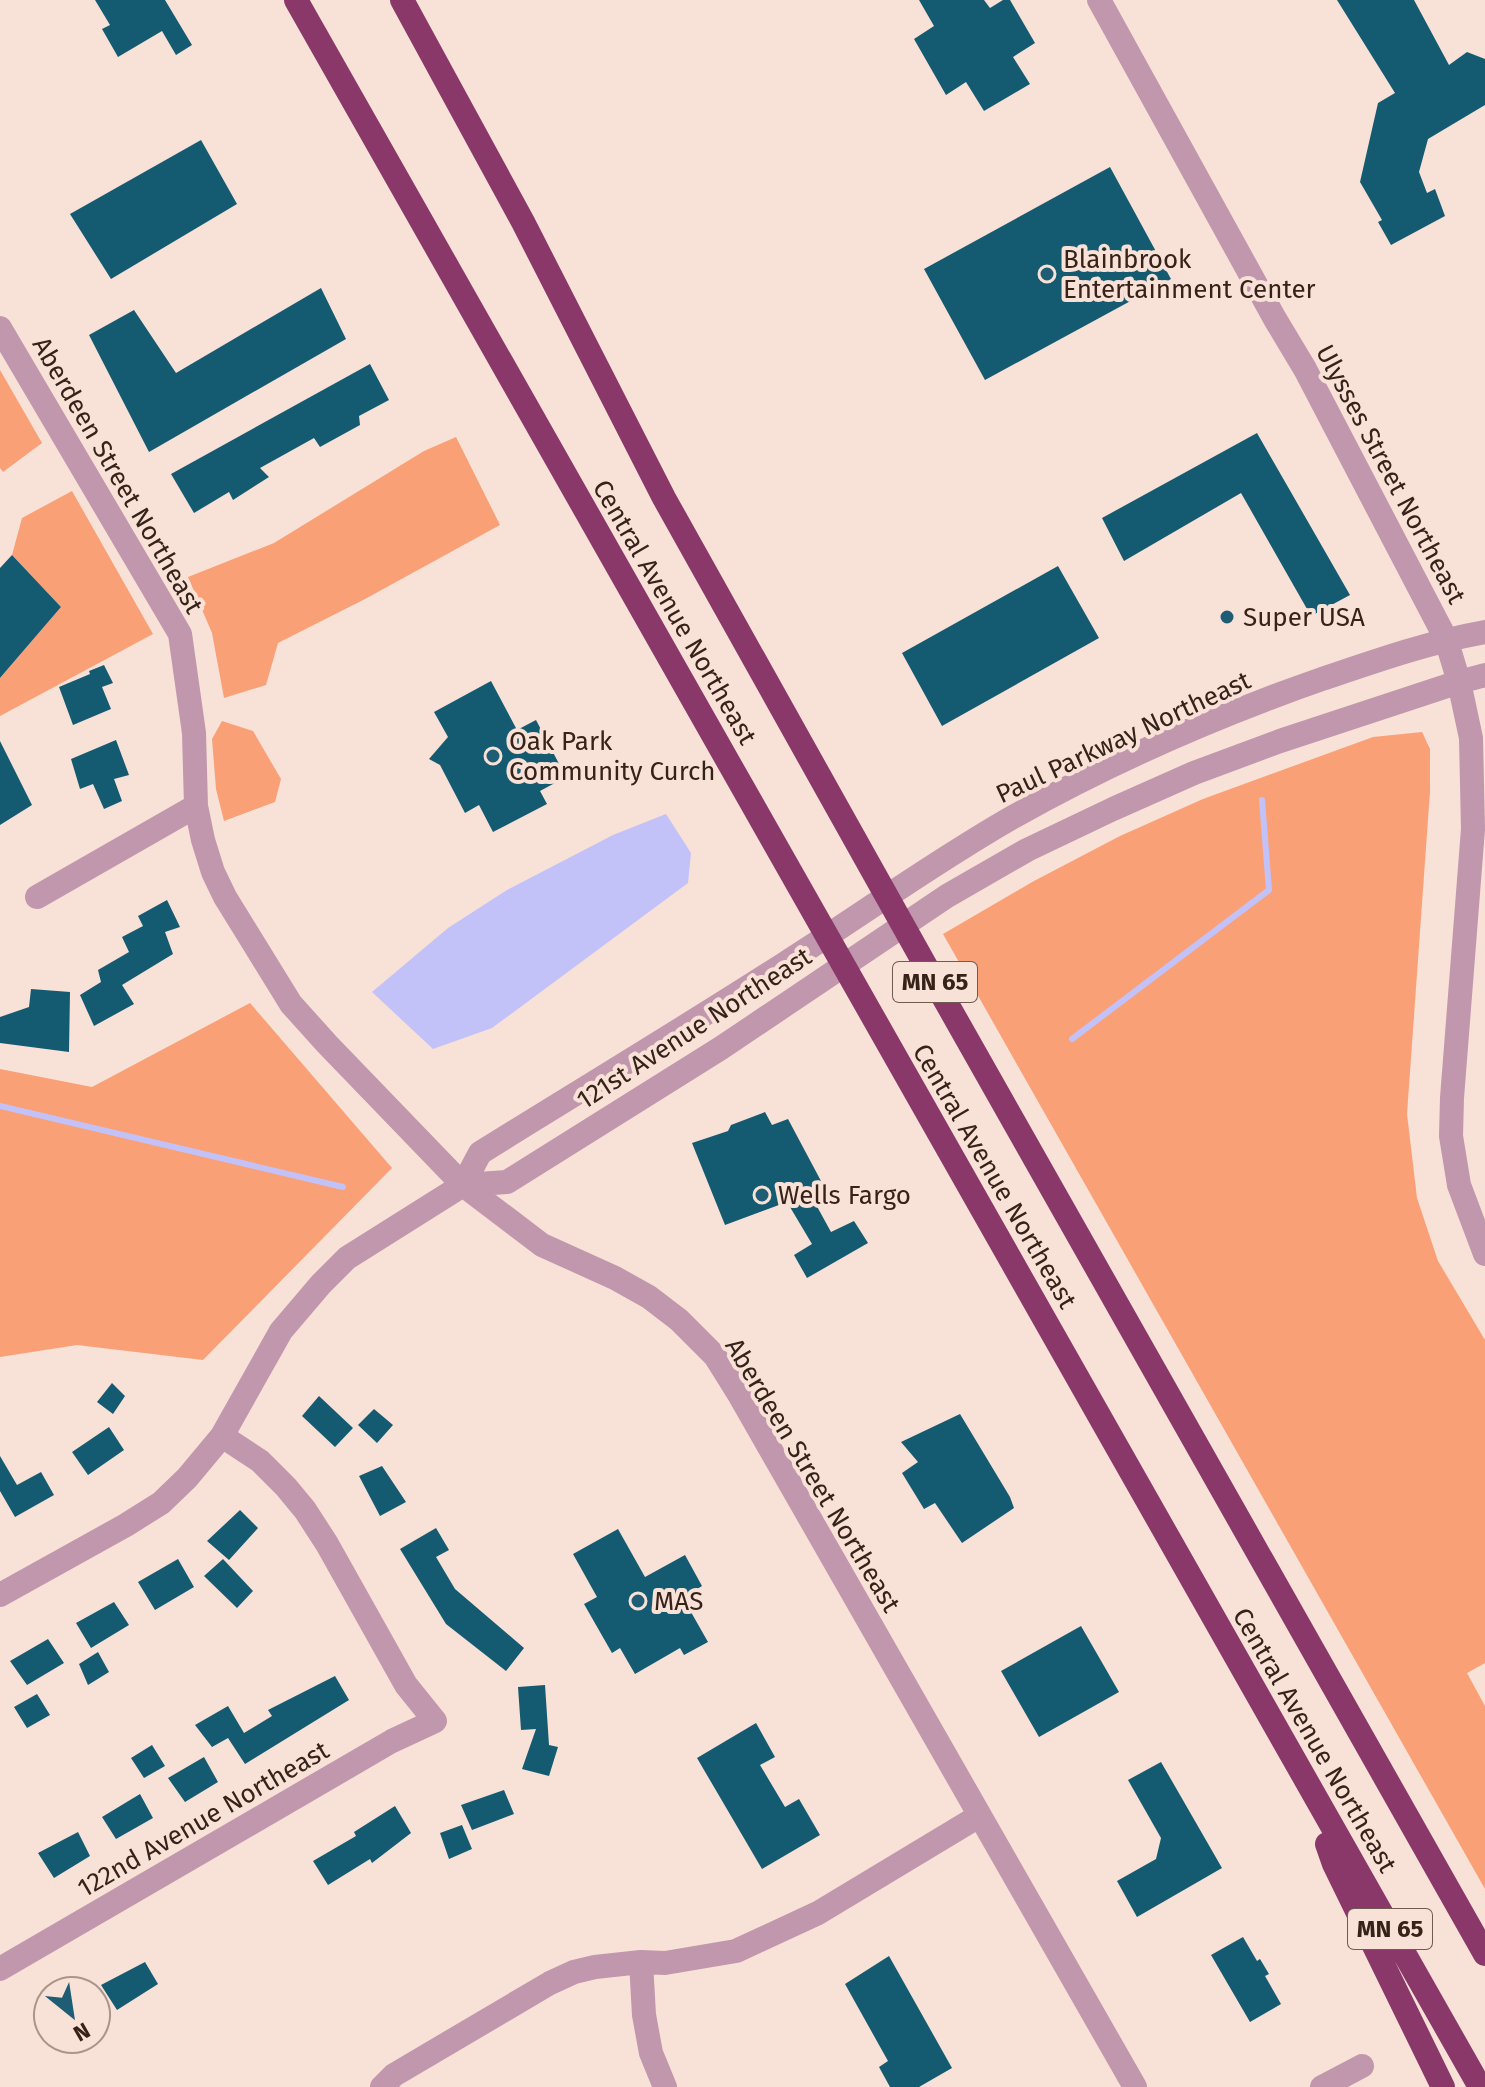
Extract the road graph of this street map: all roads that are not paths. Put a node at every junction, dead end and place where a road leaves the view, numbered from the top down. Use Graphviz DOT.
graph roads {
  1 [pos="296,0"];
  2 [pos="402,0"];
  3 [pos="1099,0"];
  4 [pos="0,328"];
  5 [pos="1485,632"];
  6 [pos="1446,639"];
  7 [pos="1485,675"];
  8 [pos="1459,682"];
  9 [pos="196,806"];
  10 [pos="930,868"];
  11 [pos="37,897"];
  12 [pos="463,1185"];
  13 [pos="1485,1254"];
  14 [pos="222,1436"];
  15 [pos="0,1595"];
  16 [pos="1300,1771"];
  17 [pos="979,1816"];
  18 [pos="1478,1937"];
  19 [pos="1485,1954"];
  20 [pos="641,1962"];
  21 [pos="0,1969"];
  22 [pos="1362,2066"];
  23 [pos="382,2087"];
  24 [pos="665,2087"];
  25 [pos="1135,2087"];
  26 [pos="1322,2087"];
  27 [pos="1443,2087"];
  28 [pos="1480,2087"];
  1 -- 16 [label="highway, Central Avenue Northeast / MN 65"];
  2 -- 18 [label="highway, Central Avenue Northeast / MN 65"];
  3 -- 6 [label="street, Ulysses Street Northeast"];
  4 -- 9 [label="street, Aberdeen Street Northeast"];
  5 -- 6 [label="street, Paul Parkway Northeast"];
  6 -- 8 [label="street, Ulysses Street Northeast"];
  6 -- 10 [label="street, Paul Parkway Northeast"];
  7 -- 8 [label="street"];
  8 -- 12 [label="street, 121st Avenue Northeast"];
  8 -- 13 [label="street, Ulysses Street Northeast"];
  9 -- 11 [label="street"];
  9 -- 12 [label="street, Aberdeen Street Northeast"];
  10 -- 12 [label="street, 121st Avenue Northeast"];
  12 -- 14 [label="street, 121st Avenue Northeast"];
  12 -- 17 [label="street, Aberdeen Street Northeast"];
  14 -- 15 [label="street, 121st Avenue Northeast"];
  14 -- 21 [label="street, 122nd Avenue Northeast"];
  16 -- 27 [label="highway"];
  16 -- 28 [label="highway, Central Avenue Northeast / MN 65"];
  17 -- 20 [label="street"];
  17 -- 25 [label="street, Aberdeen Street Northeast"];
  18 -- 19 [label="highway, Central Avenue Northeast / MN 65"];
  20 -- 23 [label="street"];
  20 -- 24 [label="street"];
  22 -- 26 [label="street"];
}
